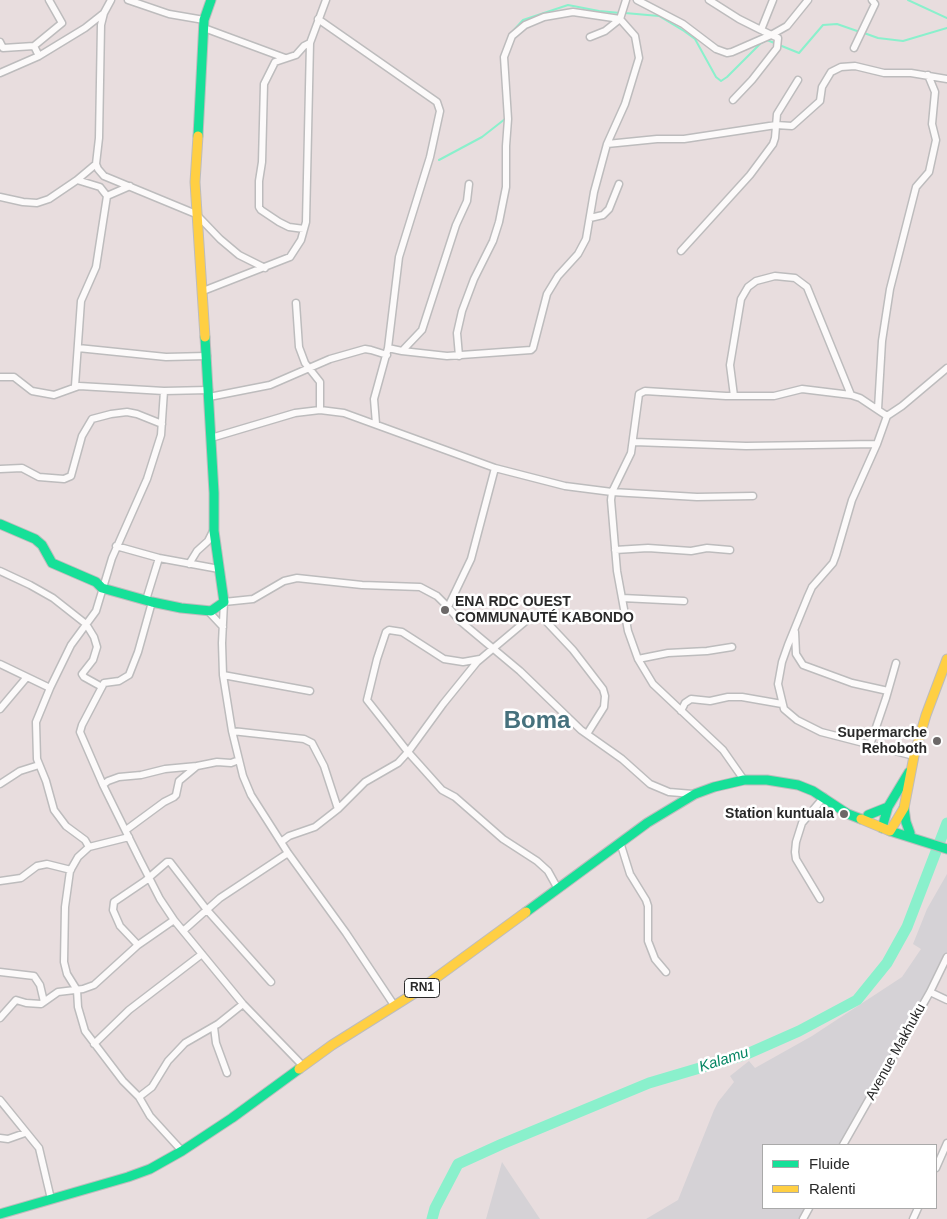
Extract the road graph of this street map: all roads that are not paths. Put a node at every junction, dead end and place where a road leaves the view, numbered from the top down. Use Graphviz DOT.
graph roads {
  1 [pos="49,0"];
  2 [pos="111,0"];
  3 [pos="130,0"];
  4 [pos="211,0"];
  5 [pos="326,0"];
  6 [pos="626,0"];
  7 [pos="637,0"];
  8 [pos="709,0"];
  9 [pos="773,0"];
  10 [pos="808,0"];
  11 [pos="872,0"];
  12 [pos="104,13"];
  13 [pos="621,15"];
  14 [pos="318,19"];
  15 [pos="204,24"];
  16 [pos="761,30"];
  17 [pos="771,35"];
  18 [pos="590,37"];
  19 [pos="310,43"];
  20 [pos="1,46"];
  21 [pos="34,46"];
  22 [pos="854,48"];
  23 [pos="39,56"];
  24 [pos="285,58"];
  25 [pos="0,73"];
  26 [pos="928,75"];
  27 [pos="947,79"];
  28 [pos="798,80"];
  29 [pos="733,100"];
  30 [pos="776,125"];
  31 [pos="607,144"];
  32 [pos="96,164"];
  33 [pos="77,180"];
  34 [pos="469,184"];
  35 [pos="619,184"];
  36 [pos="130,186"];
  37 [pos="107,196"];
  38 [pos="0,197"];
  39 [pos="196,214"];
  40 [pos="590,218"];
  41 [pos="304,229"];
  42 [pos="681,251"];
  43 [pos="264,268"];
  44 [pos="203,291"];
  45 [pos="296,303"];
  46 [pos="78,348"];
  47 [pos="402,351"];
  48 [pos="387,352"];
  49 [pos="207,356"];
  50 [pos="459,356"];
  51 [pos="947,368"];
  52 [pos="308,369"];
  53 [pos="0,377"];
  54 [pos="75,386"];
  55 [pos="164,391"];
  56 [pos="209,393"];
  57 [pos="851,395"];
  58 [pos="734,396"];
  59 [pos="320,410"];
  60 [pos="878,410"];
  61 [pos="887,416"];
  62 [pos="162,424"];
  63 [pos="376,424"];
  64 [pos="211,438"];
  65 [pos="634,442"];
  66 [pos="877,444"];
  67 [pos="495,468"];
  68 [pos="0,469"];
  69 [pos="612,492"];
  70 [pos="753,496"];
  71 [pos="0,524"];
  72 [pos="214,531"];
  73 [pos="116,546"];
  74 [pos="615,550"];
  75 [pos="730,550"];
  76 [pos="159,558"];
  77 [pos="189,564"];
  78 [pos="219,569"];
  79 [pos="0,571"];
  80 [pos="102,588"];
  81 [pos="622,598"];
  82 [pos="149,601"];
  83 [pos="684,601"];
  84 [pos="224,602"];
  85 [pos="448,607"];
  86 [pos="208,611"];
  87 [pos="86,624"];
  88 [pos="223,627"];
  89 [pos="794,630"];
  90 [pos="732,648"];
  91 [pos="494,649"];
  92 [pos="480,659"];
  93 [pos="638,659"];
  94 [pos="947,659"];
  95 [pos="896,663"];
  96 [pos="0,664"];
  97 [pos="223,675"];
  98 [pos="27,677"];
  99 [pos="102,687"];
  100 [pos="50,688"];
  101 [pos="310,691"];
  102 [pos="888,691"];
  103 [pos="782,704"];
  104 [pos="0,709"];
  105 [pos="681,711"];
  106 [pos="232,730"];
  107 [pos="587,734"];
  108 [pos="870,745"];
  109 [pos="408,752"];
  110 [pos="914,756"];
  111 [pos="239,760"];
  112 [pos="39,765"];
  113 [pos="197,766"];
  114 [pos="912,769"];
  115 [pos="744,780"];
  116 [pos="0,784"];
  117 [pos="103,785"];
  118 [pos="669,792"];
  119 [pos="695,794"];
  120 [pos="824,797"];
  121 [pos="836,805"];
  122 [pos="674,806"];
  123 [pos="888,807"];
  124 [pos="904,808"];
  125 [pos="338,809"];
  126 [pos="868,815"];
  127 [pos="888,826"];
  128 [pos="127,833"];
  129 [pos="910,833"];
  130 [pos="921,841"];
  131 [pos="282,842"];
  132 [pos="620,842"];
  133 [pos="89,847"];
  134 [pos="947,849"];
  135 [pos="288,853"];
  136 [pos="71,870"];
  137 [pos="150,877"];
  138 [pos="0,881"];
  139 [pos="558,889"];
  140 [pos="820,899"];
  141 [pos="207,910"];
  142 [pos="174,920"];
  143 [pos="183,931"];
  144 [pos="138,945"];
  145 [pos="202,954"];
  146 [pos="947,957"];
  147 [pos="0,972"];
  148 [pos="666,972"];
  149 [pos="271,982"];
  150 [pos="77,990"];
  151 [pos="930,992"];
  152 [pos="947,1000"];
  153 [pos="44,1002"];
  154 [pos="243,1004"];
  155 [pos="394,1005"];
  156 [pos="0,1018"];
  157 [pos="214,1027"];
  158 [pos="94,1044"];
  159 [pos="302,1066"];
  160 [pos="227,1073"];
  161 [pos="139,1097"];
  162 [pos="0,1100"];
  163 [pos="25,1133"];
  164 [pos="0,1138"];
  165 [pos="947,1142"];
  166 [pos="845,1144"];
  167 [pos="182,1151"];
  168 [pos="937,1166"];
  169 [pos="51,1199"];
  170 [pos="0,1214"];
  1 -- 21 [label="street"];
  2 -- 12 [label="street"];
  3 -- 15 [label="street"];
  4 -- 15 [label="main road"];
  5 -- 14 [label="street"];
  6 -- 13 [label="street"];
  7 -- 17 [label="street"];
  8 -- 16 [label="street"];
  9 -- 16 [label="street"];
  10 -- 17 [label="street"];
  11 -- 22 [label="street"];
  12 -- 23 [label="street"];
  12 -- 32 [label="street"];
  13 -- 18 [label="street"];
  13 -- 31 [label="street"];
  13 -- 50 [label="street"];
  14 -- 19 [label="street"];
  14 -- 48 [label="street"];
  15 -- 24 [label="street"];
  15 -- 39 [label="main road"];
  16 -- 17 [label="street"];
  17 -- 29 [label="street"];
  19 -- 24 [label="street"];
  19 -- 41 [label="street"];
  20 -- 21 [label="street"];
  21 -- 23 [label="street"];
  23 -- 25 [label="street"];
  24 -- 41 [label="street"];
  26 -- 27 [label="street"];
  26 -- 30 [label="street"];
  26 -- 60 [label="street"];
  28 -- 30 [label="street"];
  30 -- 31 [label="street"];
  30 -- 42 [label="street"];
  31 -- 40 [label="street"];
  32 -- 33 [label="street"];
  32 -- 36 [label="street"];
  33 -- 37 [label="street"];
  33 -- 38 [label="street"];
  34 -- 47 [label="street"];
  35 -- 40 [label="street"];
  36 -- 37 [label="street"];
  36 -- 39 [label="street"];
  37 -- 46 [label="street"];
  39 -- 43 [label="street"];
  39 -- 44 [label="main road"];
  40 -- 50 [label="street"];
  41 -- 43 [label="street"];
  43 -- 44 [label="street"];
  44 -- 49 [label="main road"];
  45 -- 52 [label="street"];
  46 -- 49 [label="street"];
  46 -- 54 [label="street"];
  47 -- 48 [label="street"];
  47 -- 50 [label="street"];
  48 -- 52 [label="street"];
  48 -- 63 [label="street"];
  49 -- 56 [label="main road"];
  51 -- 61 [label="street"];
  52 -- 56 [label="street"];
  52 -- 59 [label="street"];
  53 -- 54 [label="street"];
  54 -- 55 [label="street"];
  55 -- 56 [label="street"];
  55 -- 62 [label="street"];
  56 -- 64 [label="main road"];
  57 -- 58 [label="street"];
  57 -- 58 [label="street"];
  57 -- 60 [label="street"];
  58 -- 65 [label="street"];
  59 -- 63 [label="street"];
  59 -- 64 [label="street"];
  60 -- 61 [label="street"];
  61 -- 66 [label="street"];
  62 -- 68 [label="street"];
  62 -- 73 [label="street"];
  63 -- 67 [label="street"];
  64 -- 72 [label="main road"];
  65 -- 66 [label="street"];
  65 -- 69 [label="street"];
  66 -- 89 [label="street"];
  67 -- 69 [label="street"];
  67 -- 85 [label="street"];
  69 -- 70 [label="street"];
  69 -- 74 [label="street"];
  71 -- 80 [label="main road"];
  72 -- 77 [label="street"];
  72 -- 78 [label="main road"];
  73 -- 76 [label="street"];
  73 -- 80 [label="street"];
  74 -- 75 [label="street"];
  74 -- 81 [label="street"];
  76 -- 77 [label="street"];
  76 -- 82 [label="street"];
  77 -- 78 [label="street"];
  78 -- 84 [label="main road"];
  79 -- 87 [label="street"];
  80 -- 82 [label="main road"];
  80 -- 87 [label="street"];
  81 -- 83 [label="street"];
  81 -- 93 [label="street"];
  82 -- 86 [label="main road"];
  82 -- 99 [label="street"];
  84 -- 85 [label="street"];
  84 -- 86 [label="main road"];
  84 -- 88 [label="street"];
  85 -- 91 [label="street"];
  86 -- 88 [label="street"];
  87 -- 99 [label="street"];
  87 -- 100 [label="street"];
  88 -- 97 [label="street"];
  89 -- 102 [label="street"];
  89 -- 103 [label="street"];
  90 -- 93 [label="street"];
  91 -- 92 [label="street"];
  91 -- 107 [label="street"];
  91 -- 107 [label="street"];
  92 -- 109 [label="street"];
  92 -- 109 [label="street"];
  93 -- 105 [label="street"];
  94 -- 110 [label="main road"];
  95 -- 102 [label="street"];
  96 -- 98 [label="street"];
  97 -- 101 [label="street"];
  97 -- 106 [label="street"];
  98 -- 100 [label="street"];
  98 -- 104 [label="street"];
  99 -- 117 [label="street"];
  100 -- 112 [label="street"];
  102 -- 108 [label="street"];
  103 -- 105 [label="street"];
  103 -- 108 [label="street"];
  105 -- 115 [label="street"];
  106 -- 111 [label="street"];
  106 -- 125 [label="street"];
  107 -- 118 [label="street"];
  108 -- 110 [label="street"];
  109 -- 125 [label="street"];
  109 -- 139 [label="street"];
  110 -- 114 [label="main road"];
  111 -- 113 [label="street"];
  111 -- 131 [label="street"];
  112 -- 116 [label="street"];
  112 -- 133 [label="street"];
  113 -- 117 [label="street"];
  113 -- 128 [label="street"];
  114 -- 123 [label="main road"];
  114 -- 124 [label="main road"];
  115 -- 119 [label="main road, RN1"];
  115 -- 120 [label="main road, RN1"];
  117 -- 128 [label="street"];
  118 -- 119 [label="street"];
  118 -- 122 [label="street"];
  119 -- 122 [label="main road, RN1"];
  120 -- 121 [label="main road, RN1"];
  120 -- 140 [label="street"];
  121 -- 126 [label="main road, RN1"];
  121 -- 127 [label="main road, RN1"];
  122 -- 132 [label="main road, RN1"];
  123 -- 126 [label="main road"];
  123 -- 127 [label="main road"];
  124 -- 127 [label="main road"];
  124 -- 129 [label="main road"];
  125 -- 131 [label="street"];
  126 -- 127 [label="main road, RN1"];
  127 -- 129 [label="main road"];
  127 -- 130 [label="main road"];
  128 -- 133 [label="street"];
  128 -- 137 [label="street"];
  129 -- 130 [label="main road"];
  130 -- 134 [label="main road"];
  131 -- 135 [label="street"];
  132 -- 139 [label="main road, RN1"];
  132 -- 148 [label="street"];
  133 -- 136 [label="street"];
  135 -- 141 [label="street"];
  135 -- 155 [label="street"];
  136 -- 138 [label="street"];
  136 -- 150 [label="street"];
  137 -- 141 [label="street"];
  137 -- 142 [label="street"];
  137 -- 144 [label="street"];
  139 -- 155 [label="main road, RN1"];
  141 -- 143 [label="street"];
  141 -- 149 [label="street"];
  142 -- 143 [label="street"];
  142 -- 144 [label="street"];
  143 -- 145 [label="street"];
  144 -- 150 [label="street"];
  145 -- 154 [label="street"];
  145 -- 158 [label="street"];
  146 -- 151 [label="street, Avenue Makhuku"];
  147 -- 153 [label="street"];
  150 -- 153 [label="street"];
  150 -- 158 [label="street"];
  151 -- 152 [label="street"];
  151 -- 166 [label="street, Avenue Makhuku"];
  153 -- 156 [label="street"];
  154 -- 157 [label="street"];
  154 -- 159 [label="street"];
  155 -- 159 [label="main road, RN1"];
  157 -- 160 [label="street"];
  157 -- 161 [label="street"];
  158 -- 161 [label="street"];
  159 -- 167 [label="main road, RN1"];
  161 -- 167 [label="street"];
  162 -- 163 [label="street"];
  163 -- 164 [label="street"];
  163 -- 169 [label="street"];
  165 -- 168 [label="street"];
  167 -- 169 [label="main road, RN1"];
  169 -- 170 [label="main road, RN1"];
}
